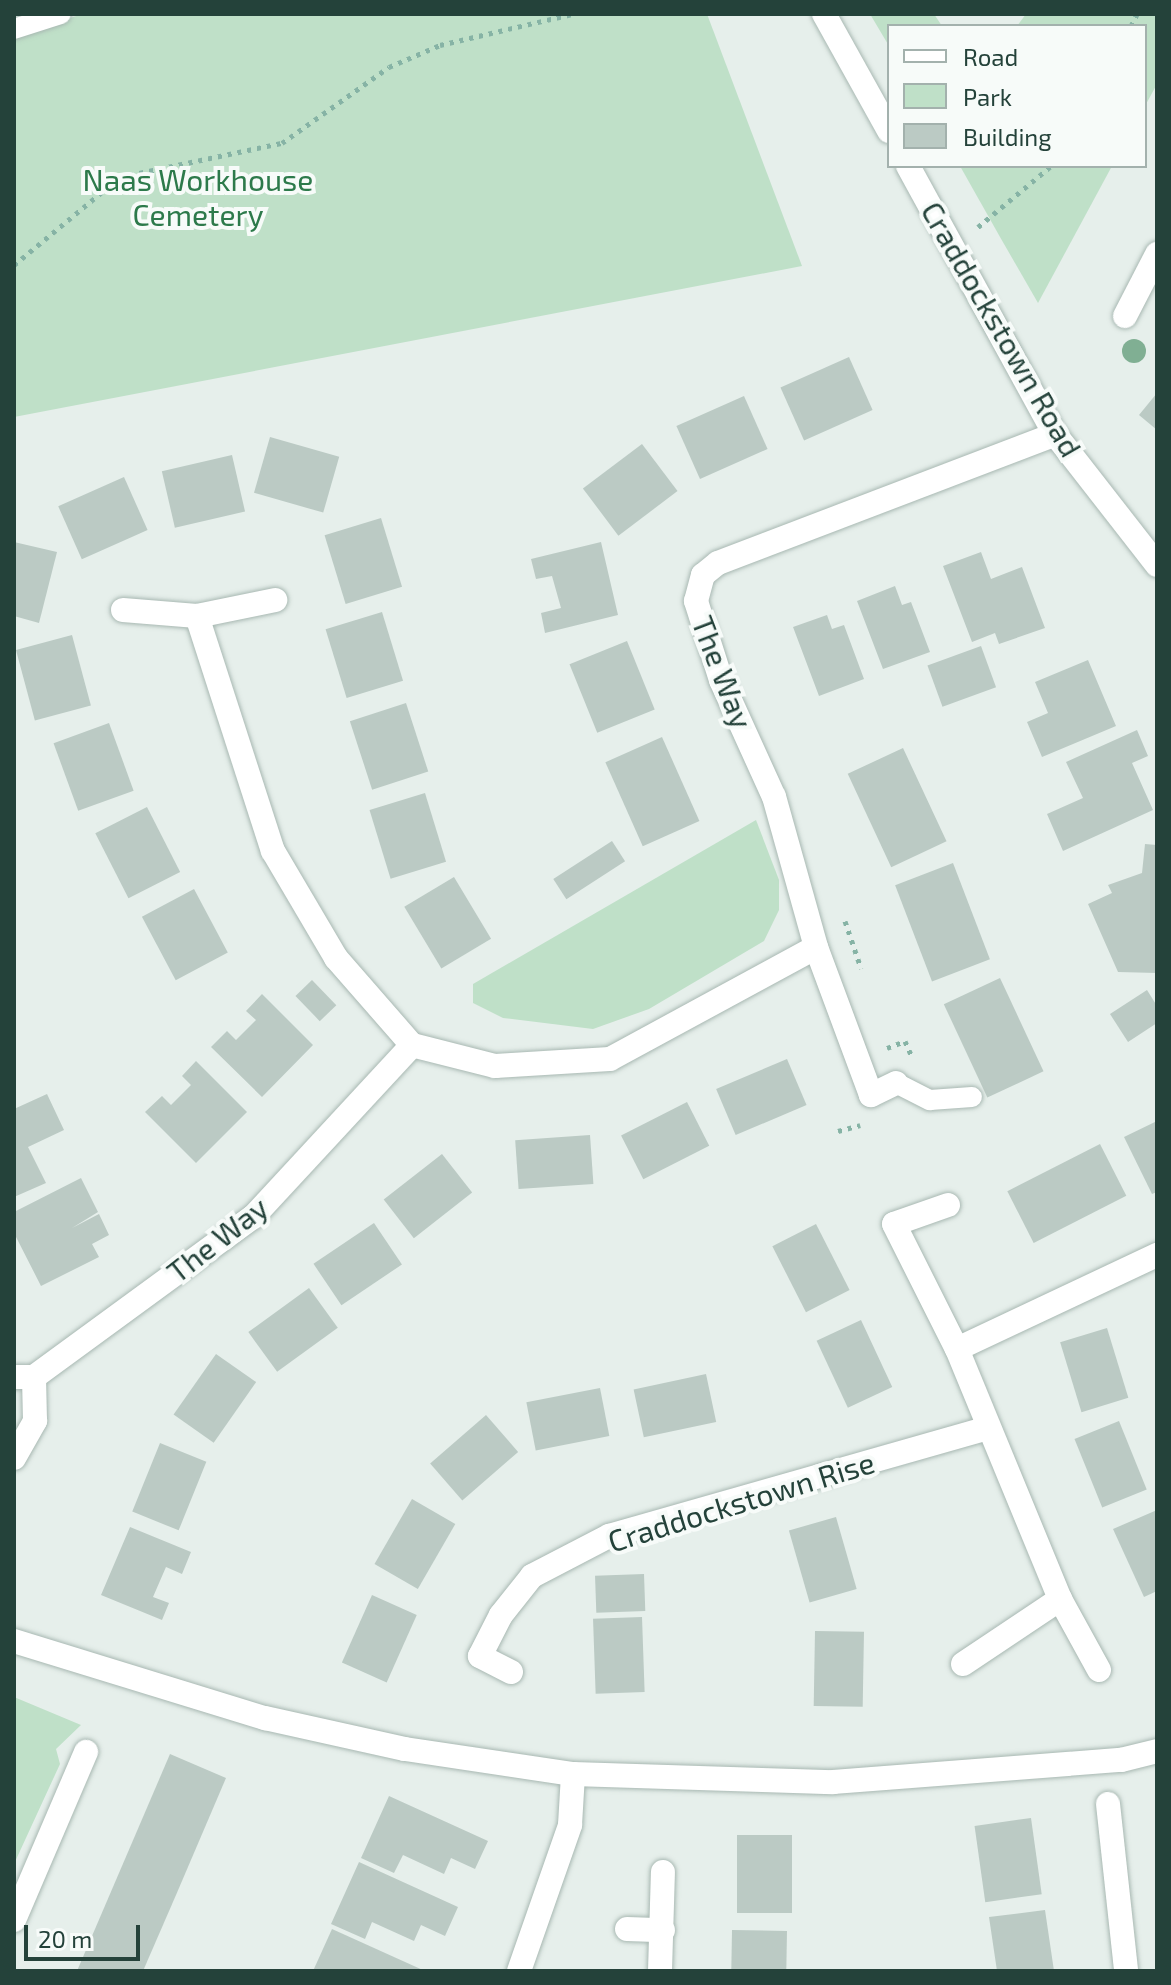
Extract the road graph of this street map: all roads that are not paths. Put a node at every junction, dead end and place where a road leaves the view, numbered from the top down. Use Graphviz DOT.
graph roads {
  1 [pos="61,14"];
  2 [pos="824,14"];
  3 [pos="14,29"];
  4 [pos="887,127"];
  5 [pos="909,168"];
  6 [pos="1157,254"];
  7 [pos="1125,316"];
  8 [pos="1055,434"];
  9 [pos="1157,565"];
  10 [pos="275,600"];
  11 [pos="123,610"];
  12 [pos="197,616"];
  13 [pos="816,947"];
  14 [pos="412,1045"];
  15 [pos="896,1083"];
  16 [pos="972,1097"];
  17 [pos="948,1205"];
  18 [pos="1157,1255"];
  19 [pos="957,1349"];
  20 [pos="24,1377"];
  21 [pos="988,1428"];
  22 [pos="14,1458"];
  23 [pos="1060,1599"];
  24 [pos="14,1641"];
  25 [pos="963,1664"];
  26 [pos="1099,1670"];
  27 [pos="511,1672"];
  28 [pos="1157,1751"];
  29 [pos="86,1752"];
  30 [pos="573,1774"];
  31 [pos="1108,1804"];
  32 [pos="663,1872"];
  33 [pos="14,1920"];
  34 [pos="627,1929"];
  35 [pos="663,1930"];
  36 [pos="519,1971"];
  37 [pos="660,1971"];
  38 [pos="1126,1971"];
  1 -- 3 [label="lane"];
  2 -- 4 [label="street"];
  5 -- 8 [label="street, Craddockstown Road"];
  6 -- 7 [label="street"];
  8 -- 9 [label="street, Craddockstown Road"];
  8 -- 13 [label="street, The Way"];
  10 -- 12 [label="street"];
  11 -- 12 [label="street"];
  12 -- 14 [label="street"];
  13 -- 14 [label="street"];
  13 -- 15 [label="street, The Way"];
  14 -- 20 [label="street, The Way"];
  15 -- 16 [label="lane"];
  17 -- 19 [label="street"];
  18 -- 19 [label="street"];
  19 -- 21 [label="street"];
  20 -- 22 [label="street, The Way"];
  21 -- 23 [label="street"];
  21 -- 27 [label="street, Craddockstown Rise"];
  23 -- 25 [label="street"];
  23 -- 26 [label="street"];
  24 -- 30 [label="street"];
  28 -- 30 [label="street"];
  29 -- 33 [label="street"];
  30 -- 36 [label="street"];
  31 -- 38 [label="street"];
  32 -- 35 [label="street"];
  34 -- 35 [label="street"];
  35 -- 37 [label="street"];
}
